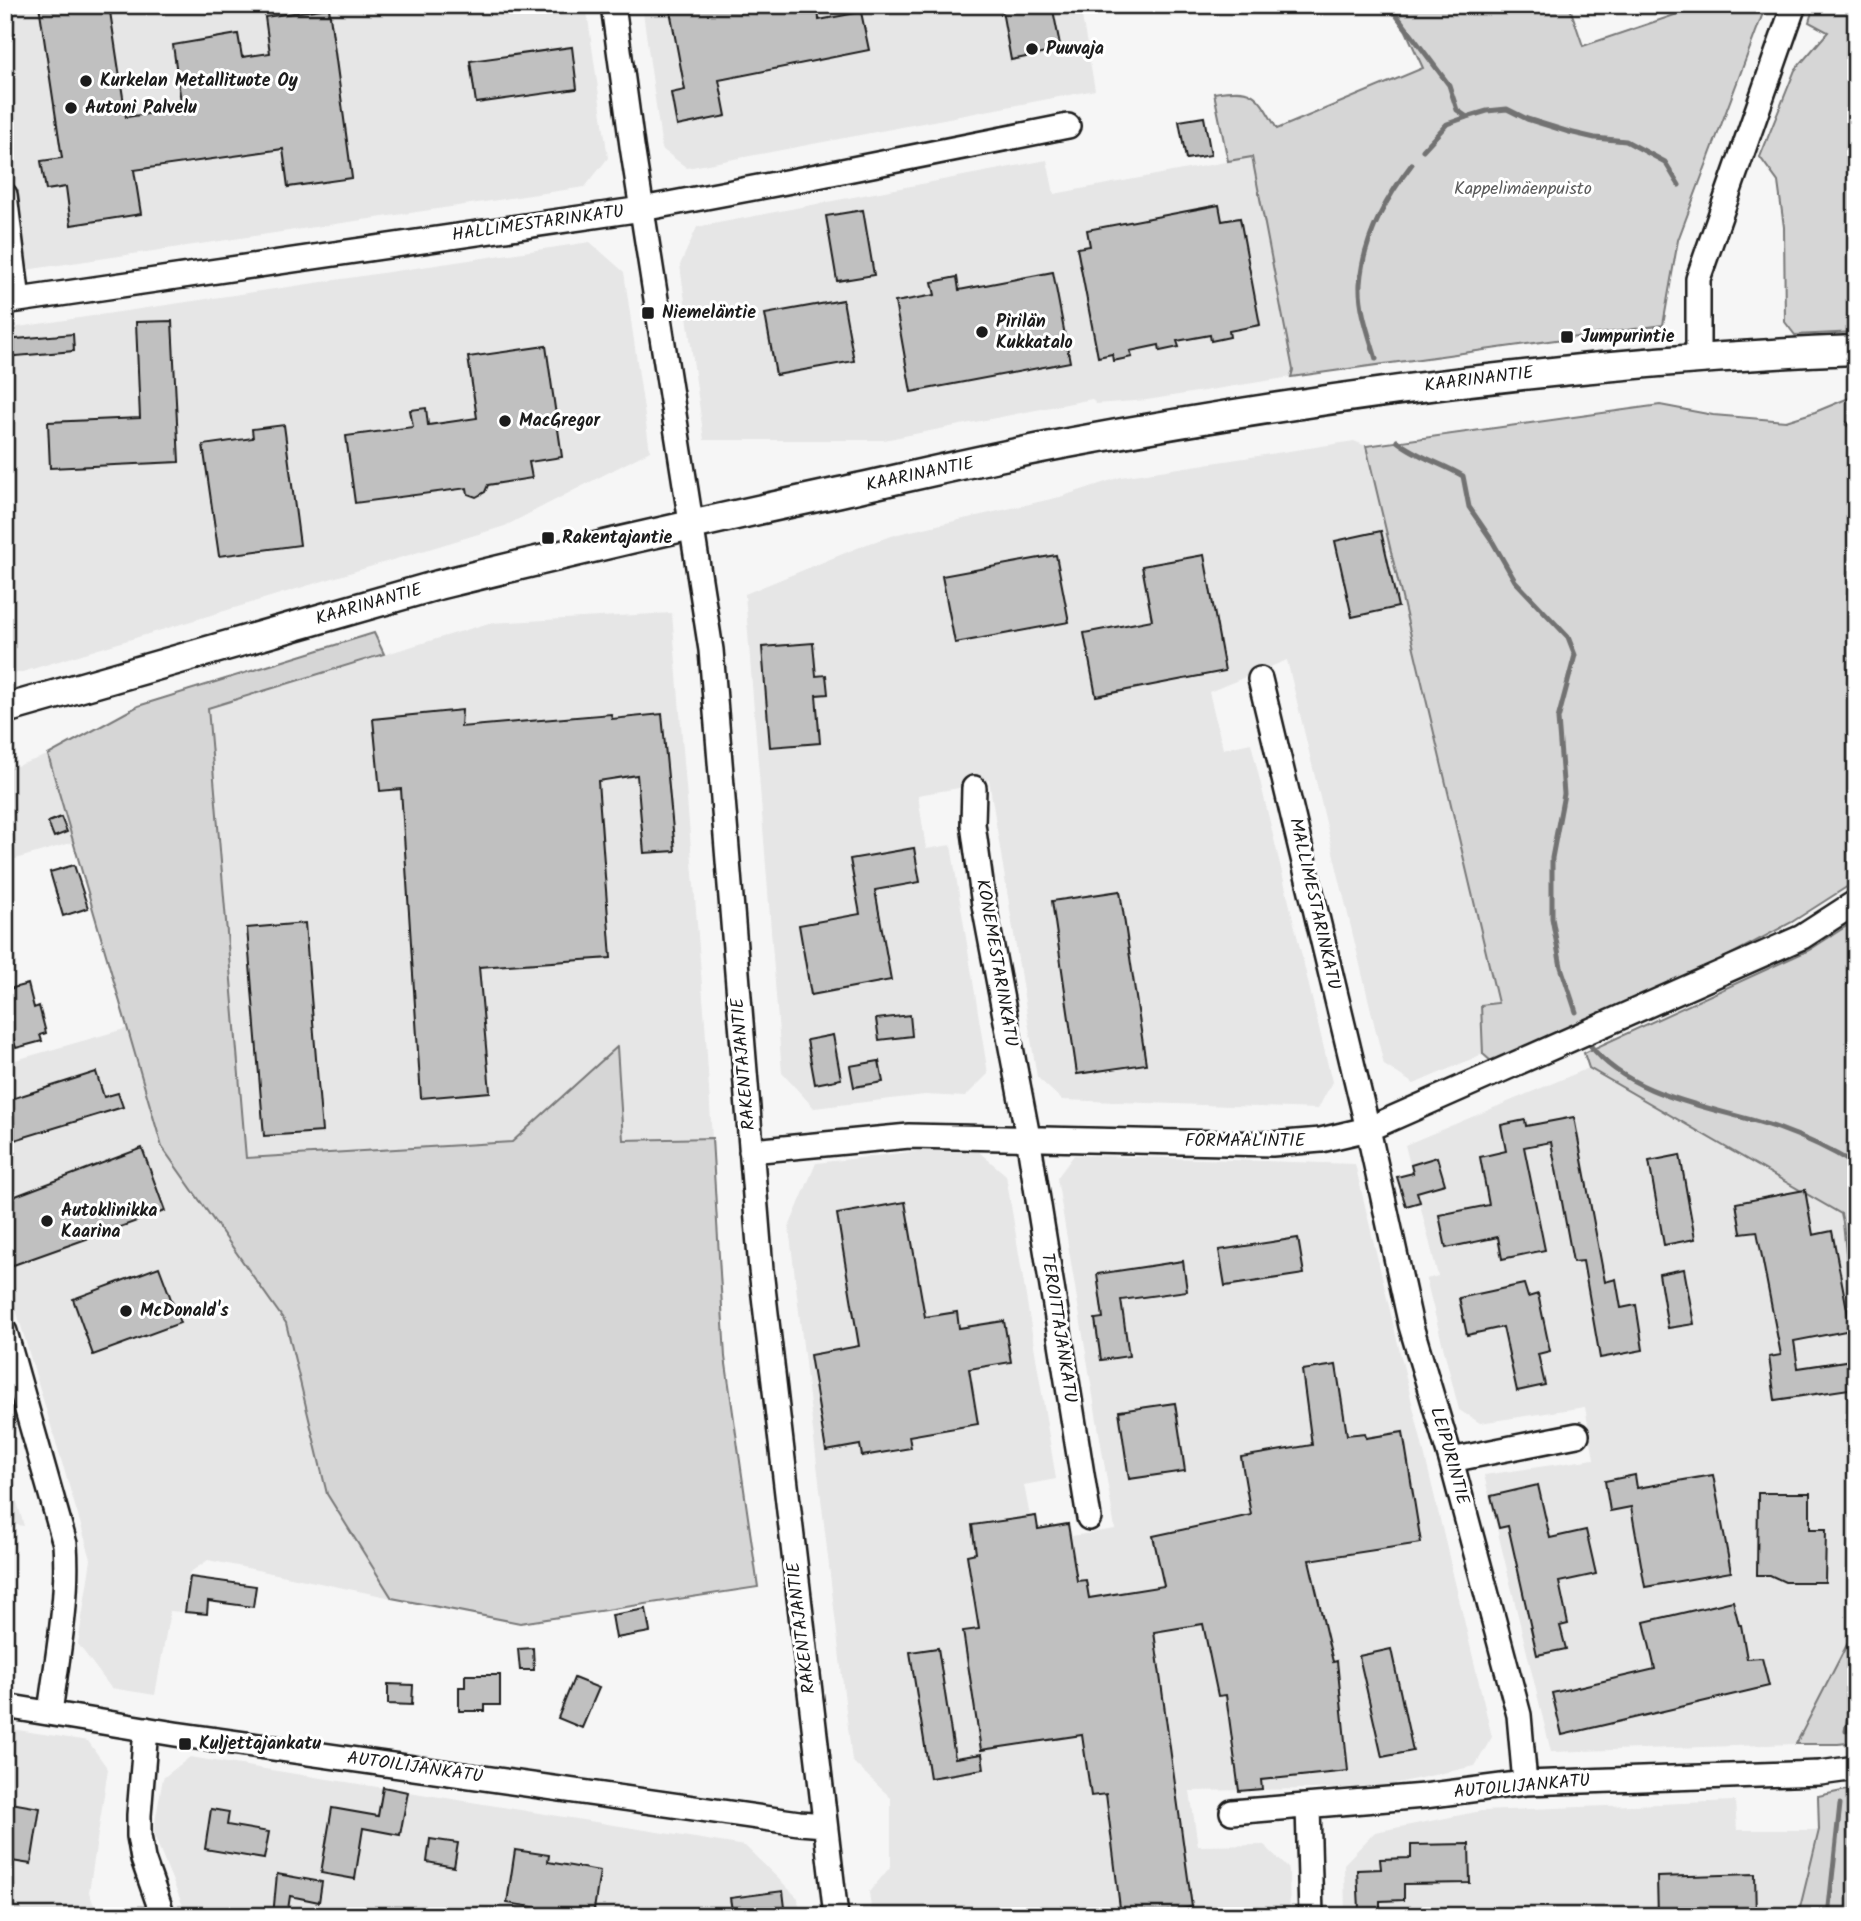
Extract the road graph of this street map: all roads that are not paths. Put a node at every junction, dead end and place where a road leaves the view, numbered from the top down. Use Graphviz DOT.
graph roads {
  1 [pos="613,5"];
  2 [pos="1794,5"];
  3 [pos="1068,126"];
  4 [pos="5,195"];
  5 [pos="642,209"];
  6 [pos="12,301"];
  7 [pos="1856,350"];
  8 [pos="1698,358"];
  9 [pos="690,525"];
  10 [pos="1260,679"];
  11 [pos="5,709"];
  12 [pos="974,788"];
  13 [pos="1856,902"];
  14 [pos="1368,1129"];
  15 [pos="1028,1138"];
  16 [pos="751,1151"];
  17 [pos="5,1332"];
  18 [pos="1577,1435"];
  19 [pos="1451,1460"];
  20 [pos="1089,1518"];
  21 [pos="5,1706"];
  22 [pos="50,1713"];
  23 [pos="146,1729"];
  24 [pos="1856,1768"];
  25 [pos="1525,1783"];
  26 [pos="1308,1806"];
  27 [pos="1232,1812"];
  28 [pos="825,1825"];
  29 [pos="163,1916"];
  30 [pos="835,1916"];
  31 [pos="1311,1916"];
  1 -- 5 [label="street, RAKENTAJANTIE"];
  2 -- 8 [label="street"];
  3 -- 5 [label="street, HALLIMESTARINKATU"];
  4 -- 6 [label="street"];
  5 -- 6 [label="street, HALLIMESTARINKATU"];
  5 -- 9 [label="street, RAKENTAJANTIE"];
  7 -- 8 [label="main road, KAARINANTIE"];
  8 -- 9 [label="main road, KAARINANTIE"];
  9 -- 11 [label="main road, KAARINANTIE"];
  9 -- 16 [label="street, RAKENTAJANTIE"];
  10 -- 14 [label="street, MALLIMESTARINKATU"];
  12 -- 15 [label="street, KONEMESTARINKATU"];
  13 -- 14 [label="street, FORMAALINTIE"];
  14 -- 15 [label="street, FORMAALINTIE"];
  14 -- 19 [label="street, LEIPURINTIE"];
  15 -- 16 [label="street, FORMAALINTIE"];
  15 -- 20 [label="street, TEROITTAJANKATU"];
  16 -- 28 [label="street, RAKENTAJANTIE"];
  17 -- 22 [label="street"];
  18 -- 19 [label="street"];
  19 -- 25 [label="street, LEIPURINTIE"];
  21 -- 22 [label="street, AUTOILIJANKATU"];
  22 -- 23 [label="street, AUTOILIJANKATU"];
  23 -- 28 [label="street, AUTOILIJANKATU"];
  23 -- 29 [label="street"];
  24 -- 25 [label="street, AUTOILIJANKATU"];
  25 -- 26 [label="street, AUTOILIJANKATU"];
  26 -- 27 [label="street, AUTOILIJANKATU"];
  26 -- 31 [label="street"];
  28 -- 30 [label="street, RAKENTAJANTIE"];
}
